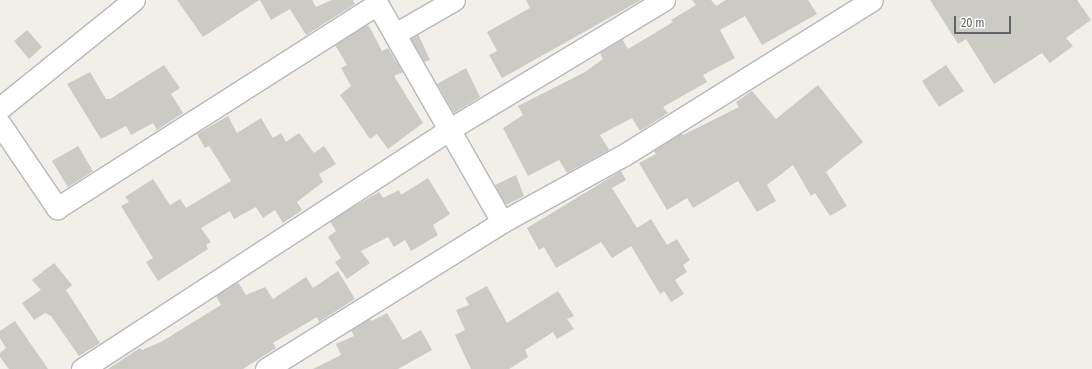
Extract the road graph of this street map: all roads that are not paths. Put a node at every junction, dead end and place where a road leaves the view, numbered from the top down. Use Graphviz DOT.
graph roads {
  1 [pos="134,0"];
  2 [pos="454,0"];
  3 [pos="664,0"];
  4 [pos="872,0"];
  5 [pos="376,2"];
  6 [pos="396,34"];
  7 [pos="0,108"];
  8 [pos="0,124"];
  9 [pos="450,129"];
  10 [pos="502,222"];
  11 [pos="82,369"];
  12 [pos="266,369"];
  1 -- 7 [label="street"];
  2 -- 6 [label="street"];
  3 -- 9 [label="street"];
  4 -- 10 [label="street"];
  5 -- 6 [label="street"];
  5 -- 8 [label="street"];
  6 -- 9 [label="street"];
  9 -- 10 [label="street"];
  9 -- 11 [label="street"];
  10 -- 12 [label="street"];
}
